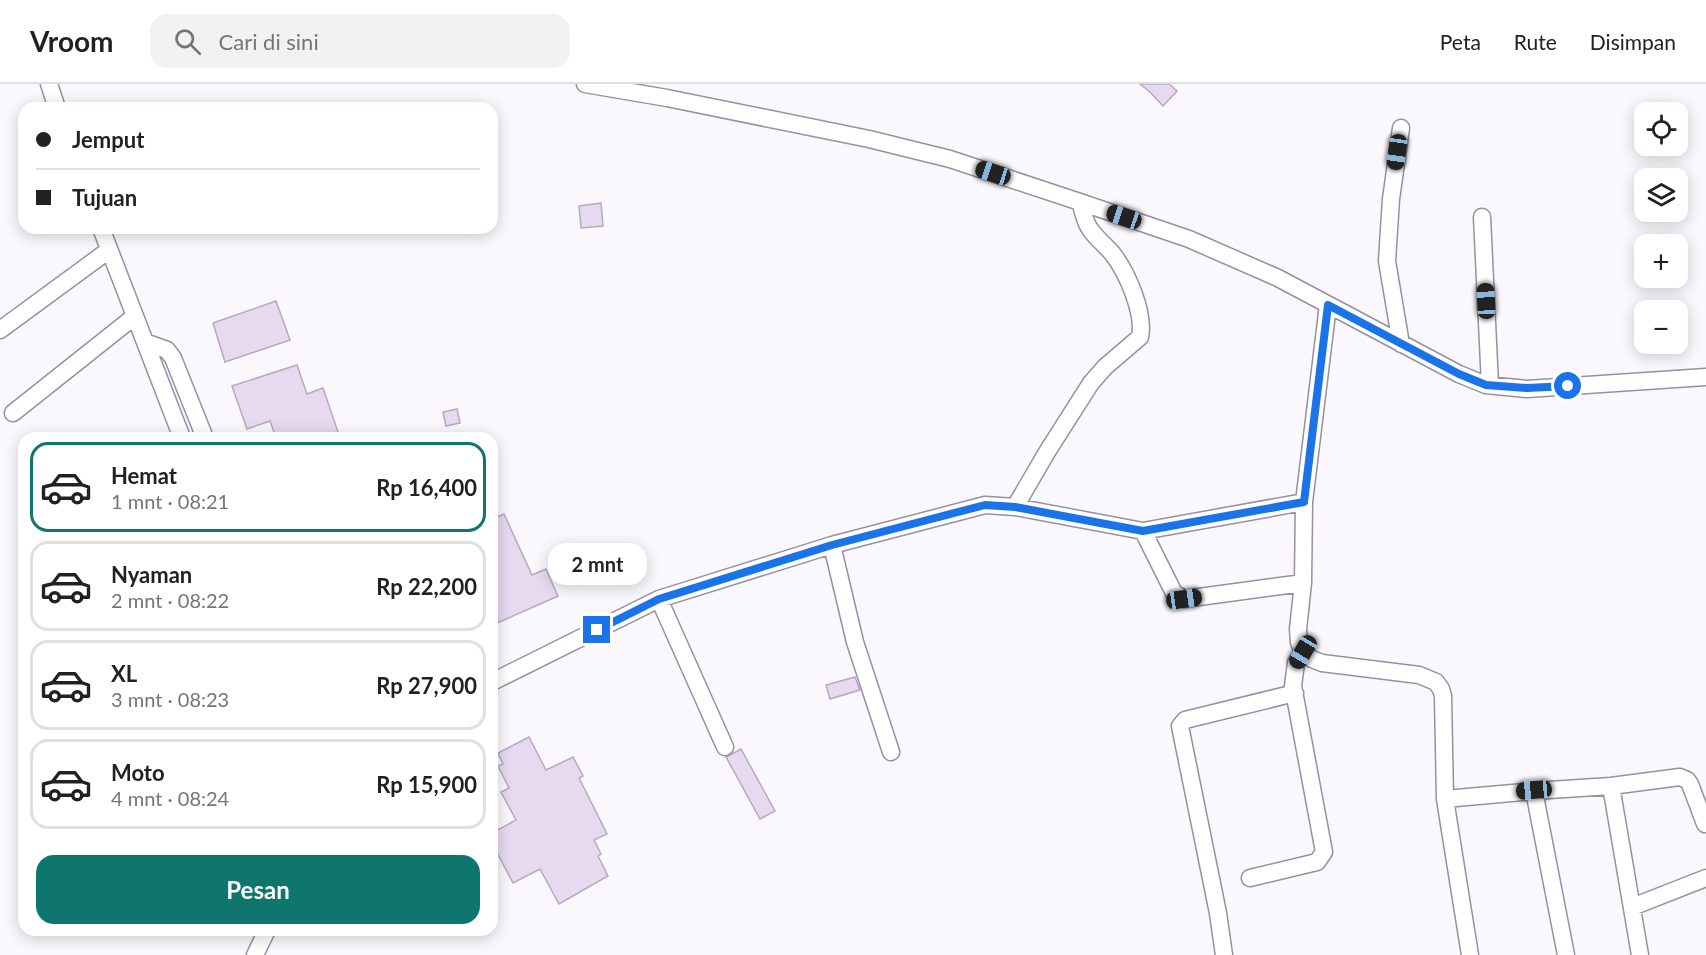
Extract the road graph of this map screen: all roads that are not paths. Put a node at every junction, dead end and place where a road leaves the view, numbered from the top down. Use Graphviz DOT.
graph roads {
  1 [pos="49,84"];
  2 [pos="585,84"];
  3 [pos="55,102"];
  4 [pos="1401,128"];
  5 [pos="1080,202"];
  6 [pos="1482,217"];
  7 [pos="103,234"];
  8 [pos="109,250"];
  9 [pos="1328,305"];
  10 [pos="135,316"];
  11 [pos="0,330"];
  12 [pos="145,342"];
  13 [pos="1401,344"];
  14 [pos="1706,377"];
  15 [pos="1490,385"];
  16 [pos="13,412"];
  17 [pos="180,432"];
  18 [pos="203,432"];
  19 [pos="1304,502"];
  20 [pos="1015,507"];
  21 [pos="1143,531"];
  22 [pos="832,545"];
  23 [pos="1303,583"];
  24 [pos="659,599"];
  25 [pos="1303,652"];
  26 [pos="498,678"];
  27 [pos="1294,693"];
  28 [pos="726,747"];
  29 [pos="891,752"];
  30 [pos="1611,786"];
  31 [pos="1534,790"];
  32 [pos="1445,799"];
  33 [pos="1705,824"];
  34 [pos="1250,878"];
  35 [pos="1706,878"];
  36 [pos="1632,907"];
  37 [pos="264,936"];
  38 [pos="255,955"];
  39 [pos="1224,955"];
  40 [pos="1470,955"];
  41 [pos="1566,955"];
  42 [pos="1640,955"];
  1 -- 3 [label="street"];
  2 -- 5 [label="street"];
  4 -- 13 [label="street"];
  5 -- 9 [label="street"];
  5 -- 20 [label="street"];
  6 -- 15 [label="street"];
  7 -- 8 [label="street"];
  8 -- 10 [label="street"];
  8 -- 11 [label="street"];
  9 -- 13 [label="street"];
  9 -- 19 [label="street"];
  10 -- 12 [label="street"];
  10 -- 16 [label="street"];
  12 -- 17 [label="street"];
  12 -- 18 [label="street"];
  13 -- 15 [label="street"];
  14 -- 15 [label="street"];
  19 -- 21 [label="street"];
  19 -- 23 [label="street"];
  20 -- 21 [label="street"];
  20 -- 22 [label="street"];
  21 -- 23 [label="street"];
  22 -- 24 [label="street"];
  22 -- 29 [label="street"];
  23 -- 25 [label="street"];
  24 -- 26 [label="street"];
  24 -- 28 [label="street"];
  25 -- 27 [label="street"];
  25 -- 32 [label="street"];
  27 -- 34 [label="street"];
  27 -- 39 [label="street"];
  30 -- 31 [label="street"];
  30 -- 33 [label="street"];
  30 -- 36 [label="street"];
  31 -- 32 [label="street"];
  31 -- 41 [label="street"];
  32 -- 40 [label="street"];
  35 -- 36 [label="street"];
  36 -- 42 [label="street"];
  37 -- 38 [label="street"];
}
